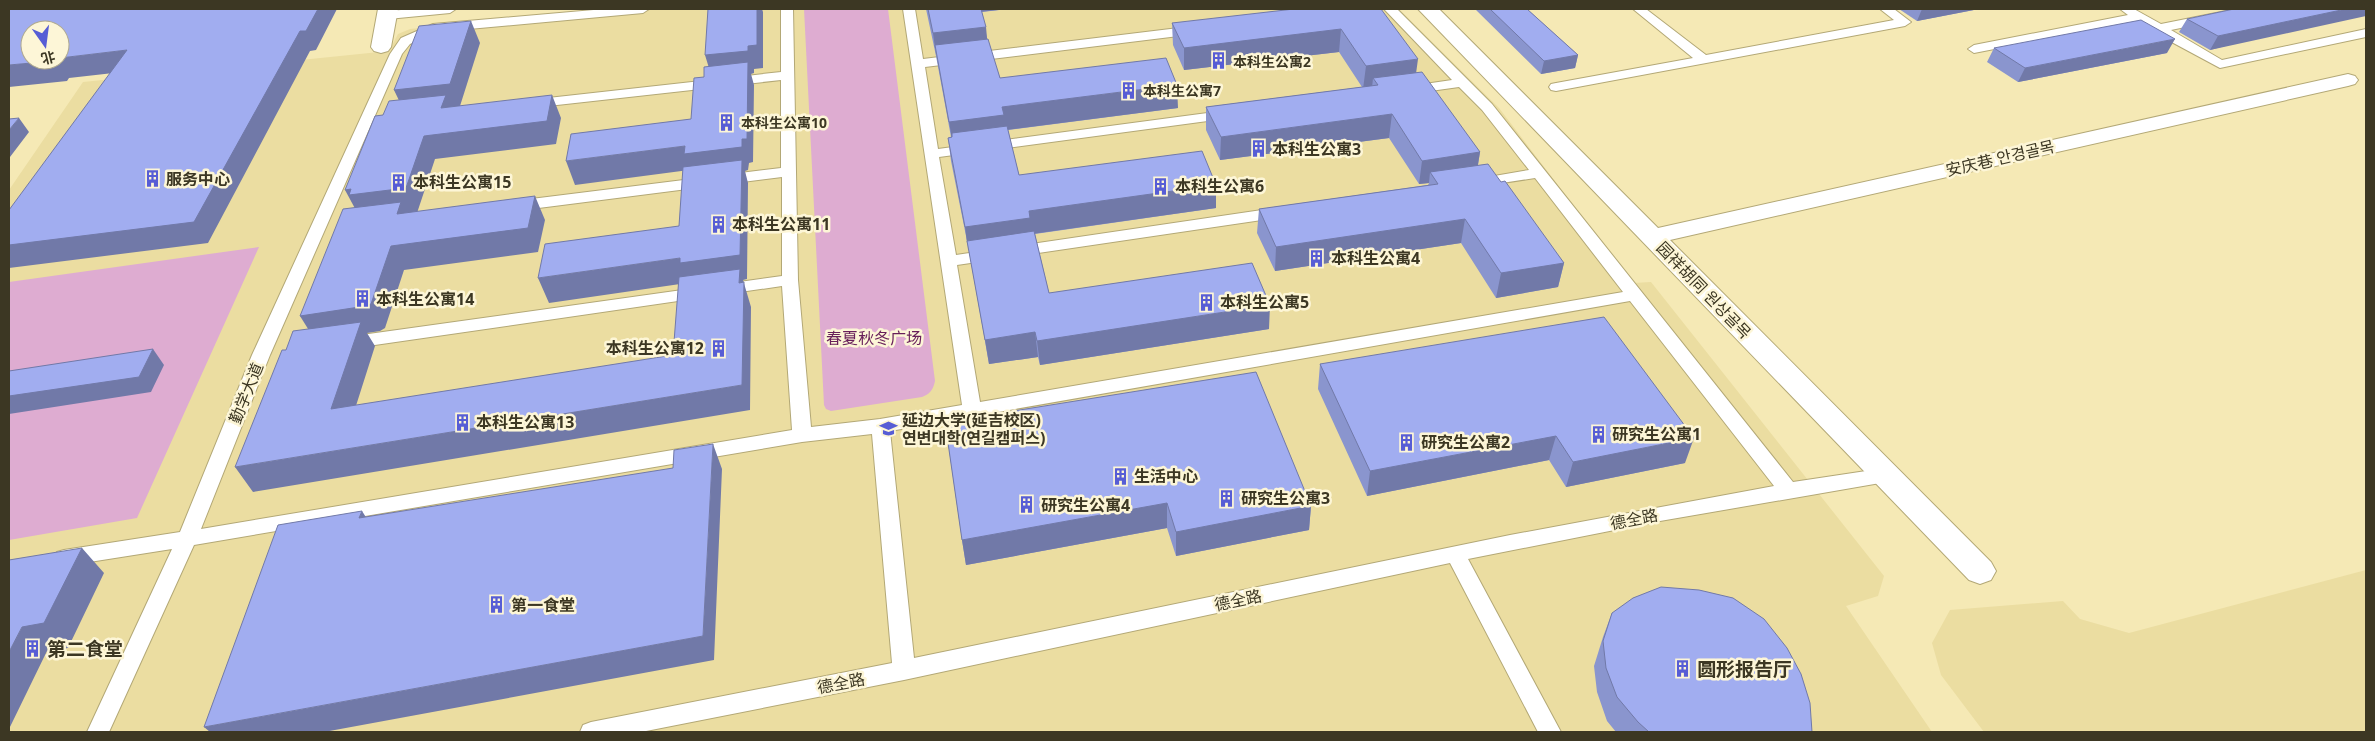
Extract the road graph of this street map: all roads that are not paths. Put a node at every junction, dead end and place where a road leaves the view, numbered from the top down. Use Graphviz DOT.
graph roads {
  1 [pos="450,9"];
  2 [pos="643,9"];
  3 [pos="787,9"];
  4 [pos="909,9"];
  5 [pos="1390,9"];
  6 [pos="1428,9"];
  7 [pos="1639,9"];
  8 [pos="1886,9"];
  9 [pos="2126,9"];
  10 [pos="2253,9"];
  11 [pos="388,12"];
  12 [pos="2139,17"];
  13 [pos="1204,29"];
  14 [pos="2157,29"];
  15 [pos="2366,33"];
  16 [pos="1974,49"];
  17 [pos="388,51"];
  18 [pos="1703,59"];
  19 [pos="918,64"];
  20 [pos="786,75"];
  21 [pos="2348,80"];
  22 [pos="1463,82"];
  23 [pos="1556,87"];
  24 [pos="1394,92"];
  25 [pos="521,105"];
  26 [pos="1247,111"];
  27 [pos="383,121"];
  28 [pos="364,123"];
  29 [pos="932,154"];
  30 [pos="788,172"];
  31 [pos="1539,173"];
  32 [pos="1461,185"];
  33 [pos="503,208"];
  34 [pos="1293,210"];
  35 [pos="336,228"];
  36 [pos="316,231"];
  37 [pos="1652,237"];
  38 [pos="949,261"];
  39 [pos="790,280"];
  40 [pos="1634,294"];
  41 [pos="329,346"];
  42 [pos="280,352"];
  43 [pos="261,355"];
  44 [pos="972,410"];
  45 [pos="880,426"];
  46 [pos="802,435"];
  47 [pos="1886,475"];
  48 [pos="1787,489"];
  49 [pos="188,537"];
  50 [pos="1455,554"];
  51 [pos="46,560"];
  52 [pos="1980,571"];
  53 [pos="904,671"];
  54 [pos="98,732"];
  55 [pos="591,732"];
  56 [pos="1550,732"];
  1 -- 11 [label="lane"];
  2 -- 17 [label="lane"];
  3 -- 20 [label="lane"];
  4 -- 19 [label="lane"];
  5 -- 22 [label="lane"];
  6 -- 37 [label="street, 园祥胡同 원상골목"];
  7 -- 18 [label="lane"];
  8 -- 18 [label="lane"];
  9 -- 12 [label="lane"];
  10 -- 14 [label="lane"];
  11 -- 17 [label="street"];
  12 -- 14 [label="lane"];
  12 -- 16 [label="lane"];
  13 -- 19 [label="lane"];
  14 -- 15 [label="lane"];
  17 -- 28 [label="lane, 勤学大道"];
  18 -- 23 [label="lane"];
  19 -- 29 [label="lane"];
  20 -- 25 [label="lane"];
  20 -- 30 [label="lane"];
  21 -- 37 [label="street, 安庆巷 안경골목"];
  22 -- 24 [label="lane"];
  22 -- 31 [label="lane"];
  26 -- 29 [label="lane"];
  27 -- 28 [label="lane"];
  28 -- 36 [label="lane, 勤学大道"];
  29 -- 38 [label="lane"];
  30 -- 33 [label="lane"];
  30 -- 39 [label="lane"];
  31 -- 32 [label="lane"];
  31 -- 40 [label="lane"];
  34 -- 38 [label="lane"];
  35 -- 36 [label="lane"];
  36 -- 43 [label="lane, 勤学大道"];
  37 -- 47 [label="street, 园祥胡同 원상골목"];
  38 -- 44 [label="lane"];
  39 -- 41 [label="lane"];
  39 -- 46 [label="lane"];
  40 -- 44 [label="lane"];
  40 -- 48 [label="lane"];
  42 -- 43 [label="lane"];
  43 -- 49 [label="lane, 勤学大道"];
  44 -- 45 [label="lane"];
  45 -- 46 [label="lane"];
  45 -- 53 [label="lane"];
  46 -- 49 [label="lane"];
  47 -- 48 [label="lane, 德全路"];
  47 -- 52 [label="street, 园祥胡同 원상골목"];
  48 -- 50 [label="lane, 德全路"];
  49 -- 51 [label="lane"];
  49 -- 54 [label="lane, 勤学大道"];
  50 -- 53 [label="lane, 德全路"];
  50 -- 56 [label="lane"];
  53 -- 55 [label="lane, 德全路"];
}
